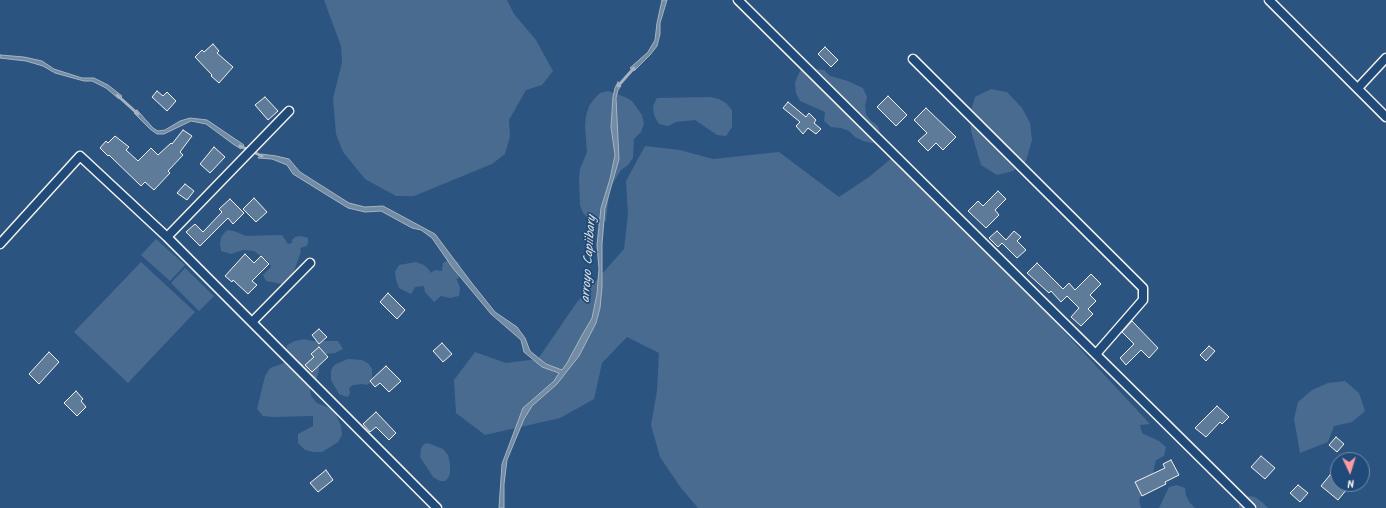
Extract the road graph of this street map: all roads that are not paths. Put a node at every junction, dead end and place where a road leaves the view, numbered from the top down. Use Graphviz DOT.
graph roads {
  1 [pos="738,0"];
  2 [pos="1269,0"];
  3 [pos="1386,58"];
  4 [pos="913,59"];
  5 [pos="1358,88"];
  6 [pos="289,111"];
  7 [pos="1386,117"];
  8 [pos="168,237"];
  9 [pos="0,244"];
  10 [pos="310,263"];
  11 [pos="252,322"];
  12 [pos="1096,354"];
  13 [pos="436,508"];
  14 [pos="1252,508"];
  1 -- 12 [label="street"];
  2 -- 5 [label="street"];
  3 -- 5 [label="street"];
  4 -- 12 [label="street"];
  5 -- 7 [label="street"];
  6 -- 8 [label="street"];
  8 -- 9 [label="street"];
  8 -- 11 [label="street"];
  10 -- 11 [label="street"];
  11 -- 13 [label="street"];
  12 -- 14 [label="street"];
}
